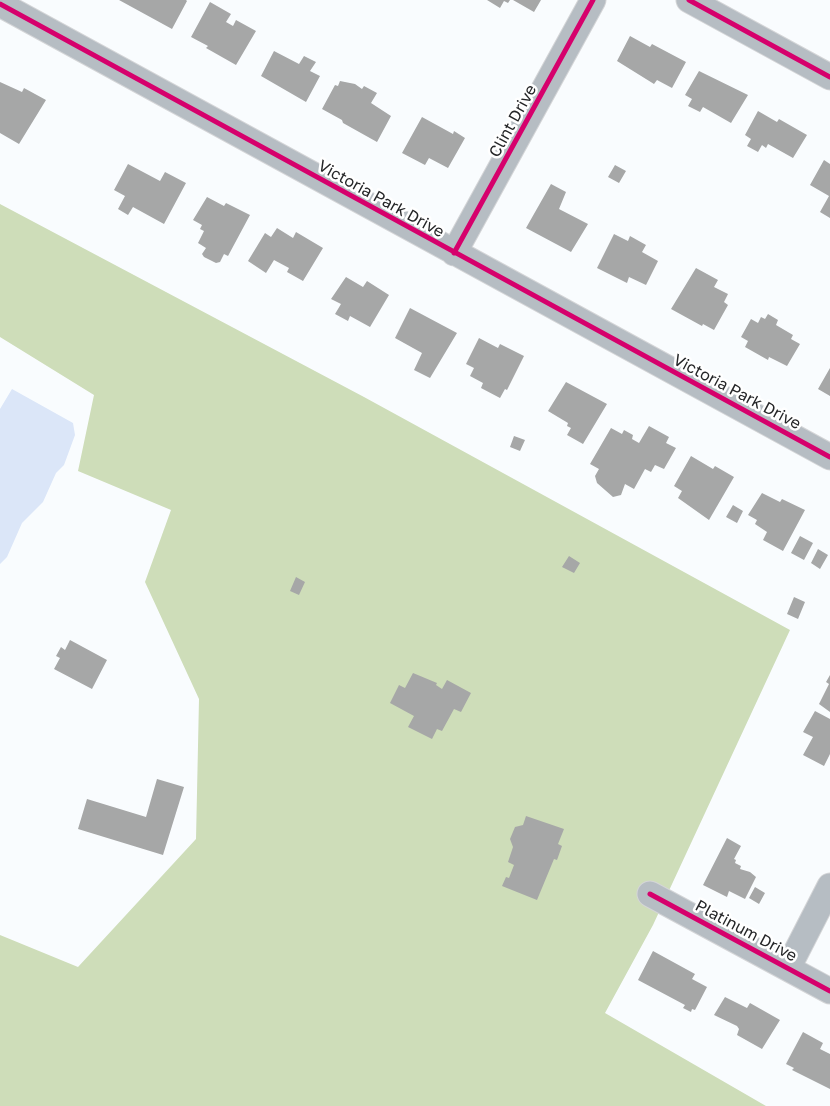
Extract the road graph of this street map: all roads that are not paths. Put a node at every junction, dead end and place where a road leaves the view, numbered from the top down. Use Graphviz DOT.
graph roads {
  1 [pos="593,0"];
  2 [pos="689,0"];
  3 [pos="0,4"];
  4 [pos="830,77"];
  5 [pos="454,253"];
  6 [pos="830,457"];
  7 [pos="830,886"];
  8 [pos="650,894"];
  9 [pos="788,968"];
  10 [pos="830,991"];
  1 -- 5 [label="street, Clint Drive"];
  2 -- 4 [label="street"];
  3 -- 5 [label="street, Victoria Park Drive"];
  5 -- 6 [label="street, Victoria Park Drive"];
  7 -- 9 [label="street"];
  8 -- 9 [label="street, Platinum Drive"];
  9 -- 10 [label="street, Platinum Drive"];
}
